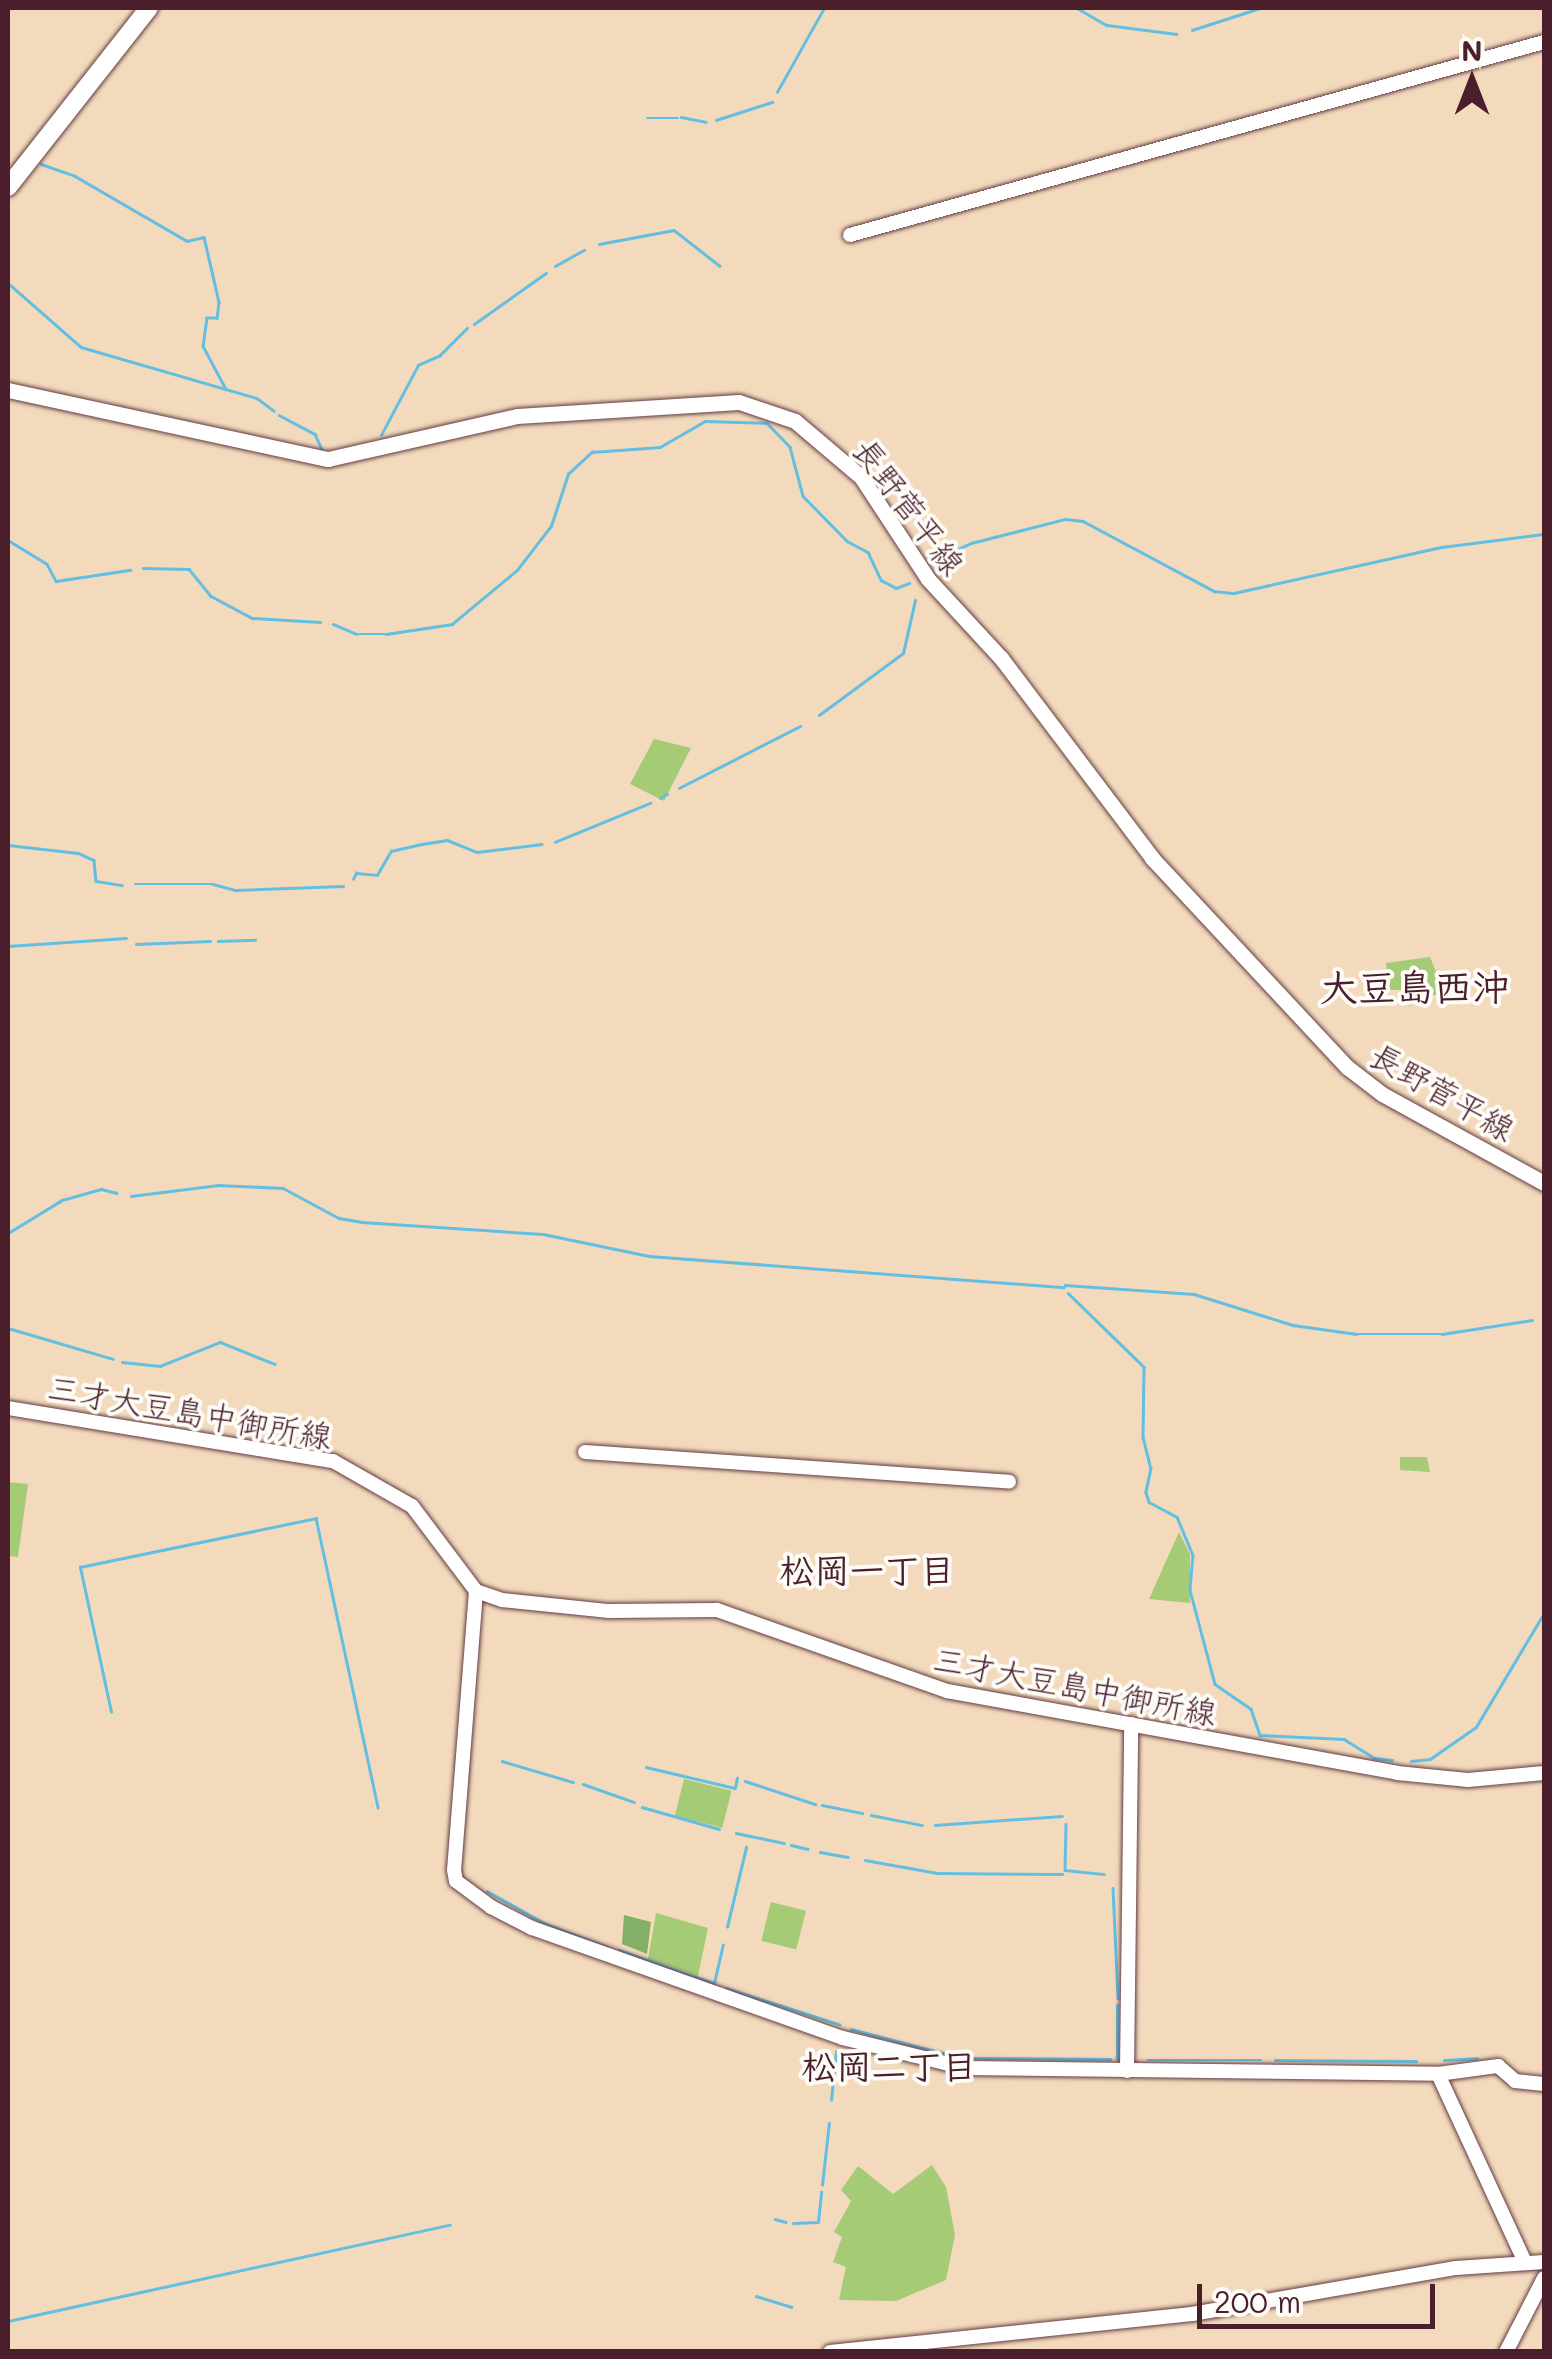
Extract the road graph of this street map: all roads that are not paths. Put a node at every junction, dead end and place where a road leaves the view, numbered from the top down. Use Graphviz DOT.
graph roads {
  1 [pos="150,8"];
  2 [pos="1544,42"];
  3 [pos="8,187"];
  4 [pos="850,235"];
  5 [pos="8,390"];
  6 [pos="1544,1183"];
  7 [pos="8,1408"];
  8 [pos="585,1452"];
  9 [pos="1010,1482"];
  10 [pos="476,1592"];
  11 [pos="1131,1724"];
  12 [pos="1544,1774"];
  13 [pos="1127,2070"];
  14 [pos="1438,2074"];
  15 [pos="1544,2084"];
  16 [pos="1525,2262"];
  17 [pos="1544,2262"];
  18 [pos="1544,2278"];
  19 [pos="830,2352"];
  20 [pos="1506,2352"];
  1 -- 3 [label="highway"];
  2 -- 4 [label="street"];
  5 -- 6 [label="main road, 長野菅平線"];
  7 -- 10 [label="street, 三才大豆島中御所線"];
  8 -- 9 [label="street"];
  10 -- 11 [label="street, 三才大豆島中御所線"];
  10 -- 13 [label="street"];
  11 -- 12 [label="street, 三才大豆島中御所線"];
  11 -- 13 [label="street"];
  13 -- 14 [label="street"];
  14 -- 15 [label="street"];
  14 -- 16 [label="street"];
  16 -- 17 [label="street"];
  16 -- 19 [label="street"];
  18 -- 20 [label="street"];
}
